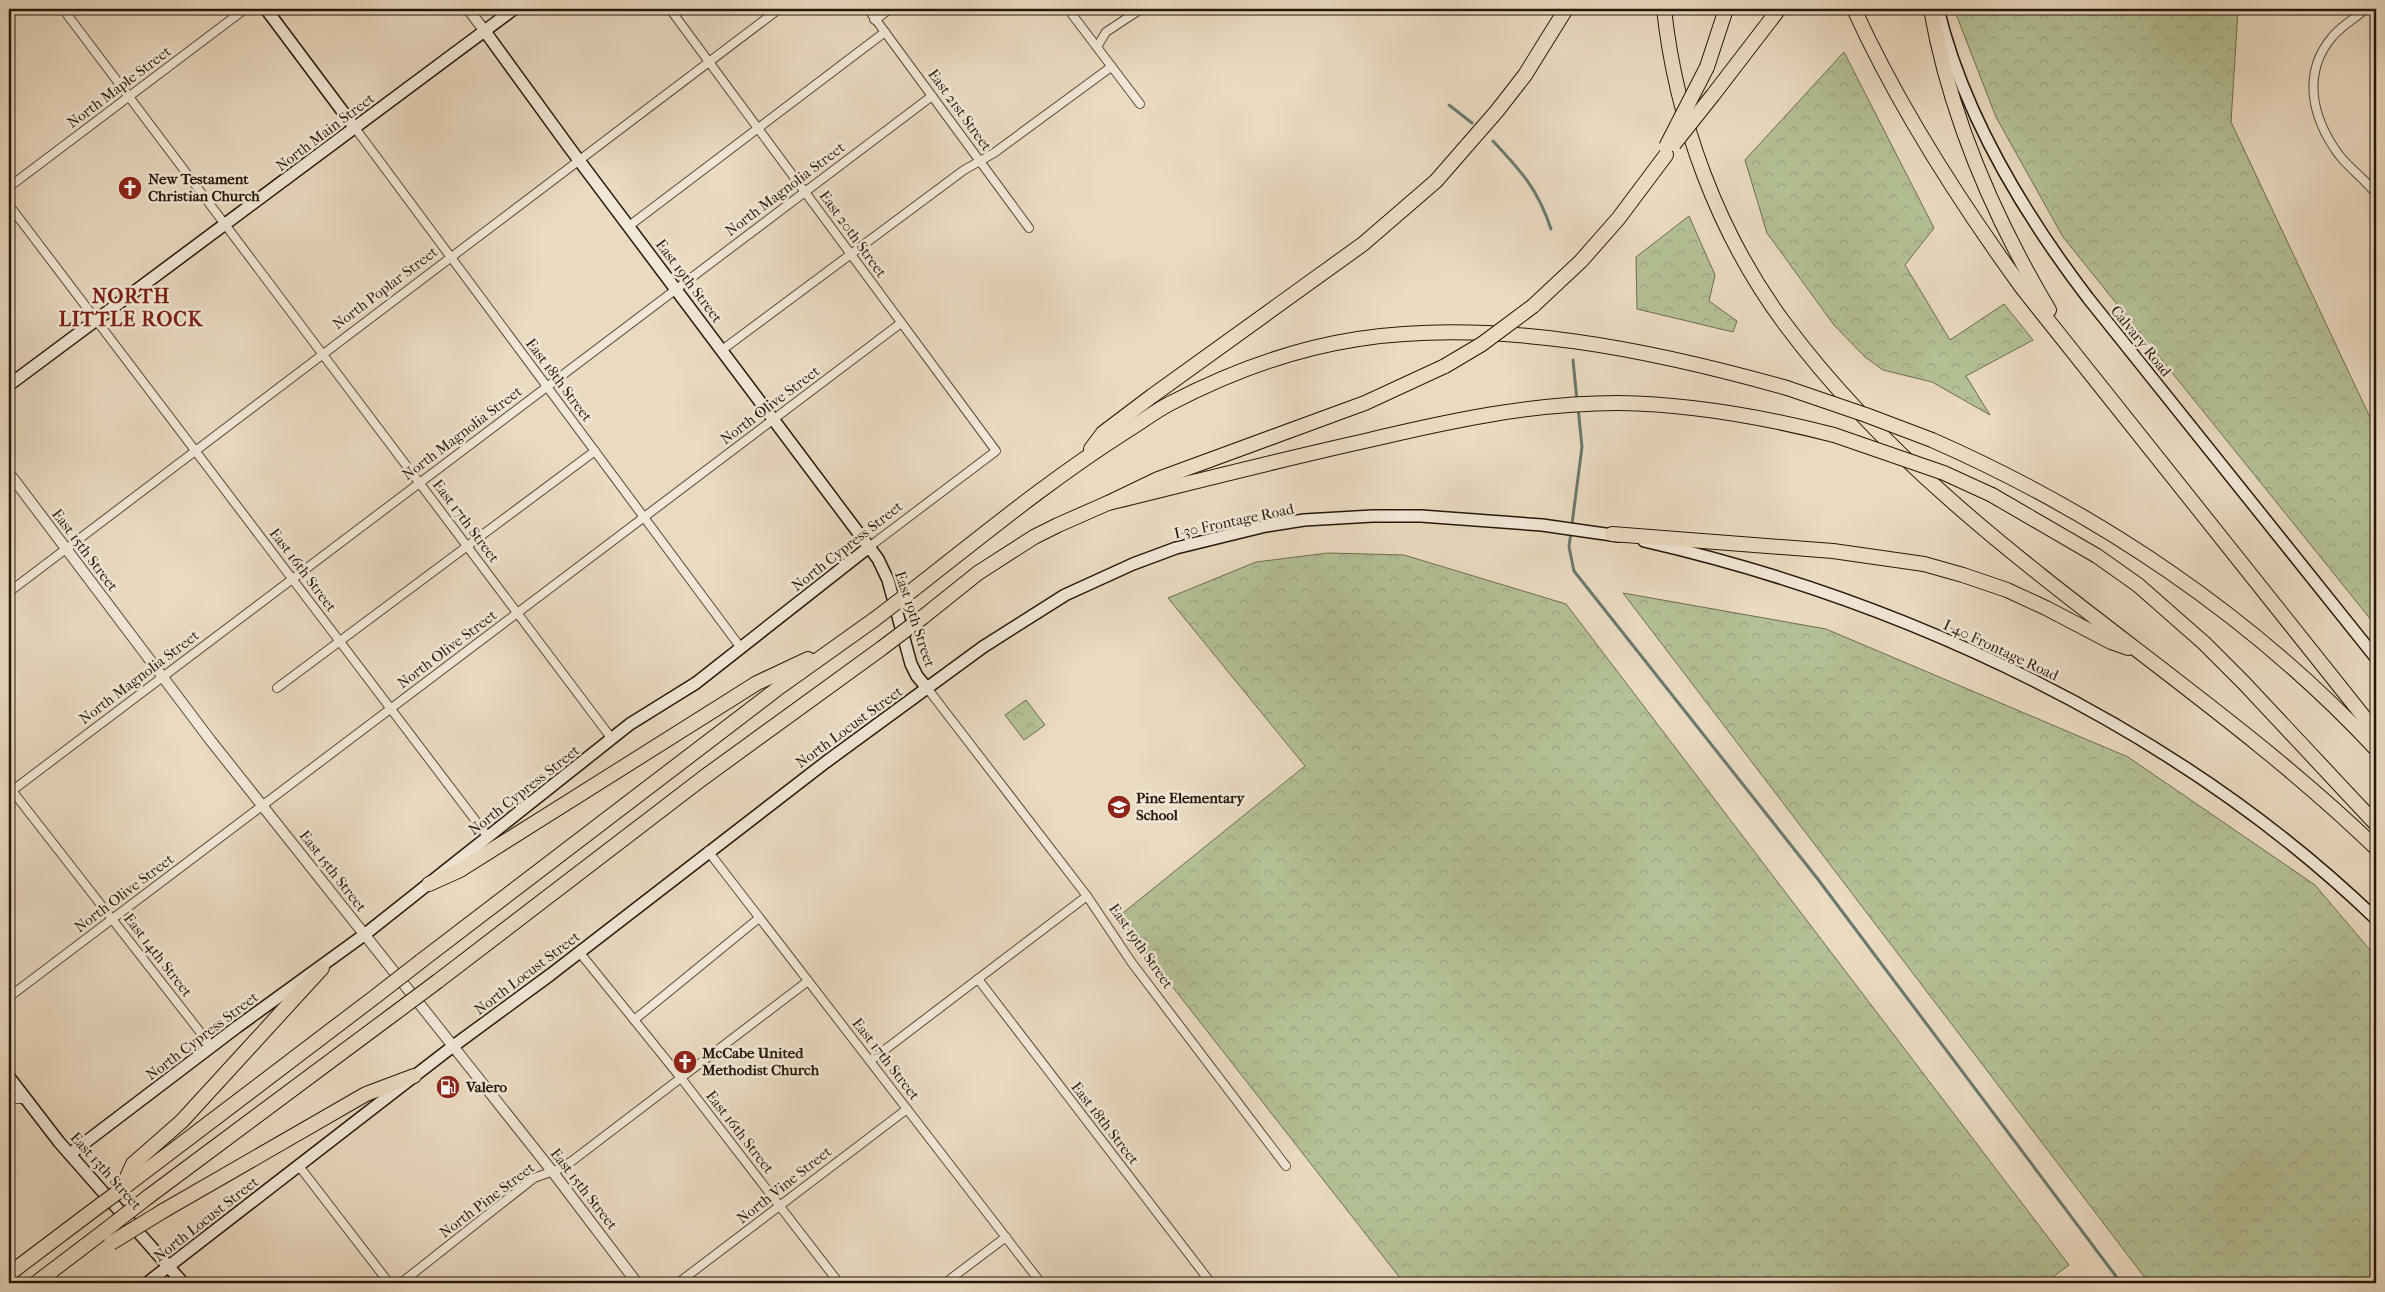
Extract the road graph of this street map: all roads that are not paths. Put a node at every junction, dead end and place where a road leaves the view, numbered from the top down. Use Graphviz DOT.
graph roads {
  1 [pos="63,9"];
  2 [pos="245,9"];
  3 [pos="266,9"];
  4 [pos="468,9"];
  5 [pos="514,9"];
  6 [pos="670,9"];
  7 [pos="779,9"];
  8 [pos="868,9"];
  9 [pos="888,9"];
  10 [pos="1068,9"];
  11 [pos="1140,9"];
  12 [pos="1566,9"];
  13 [pos="1664,9"];
  14 [pos="1726,9"];
  15 [pos="1779,9"];
  16 [pos="1854,9"];
  17 [pos="1931,9"];
  18 [pos="1938,9"];
  19 [pos="2366,9"];
  20 [pos="875,19"];
  21 [pos="484,30"];
  22 [pos="885,32"];
  23 [pos="1097,47"];
  24 [pos="709,62"];
  25 [pos="1111,67"];
  26 [pos="130,96"];
  27 [pos="932,96"];
  28 [pos="1140,104"];
  29 [pos="355,128"];
  30 [pos="758,128"];
  31 [pos="1666,151"];
  32 [pos="579,160"];
  33 [pos="980,161"];
  34 [pos="9,187"];
  35 [pos="805,192"];
  36 [pos="2376,194"];
  37 [pos="9,205"];
  38 [pos="226,224"];
  39 [pos="629,226"];
  40 [pos="1029,228"];
  41 [pos="851,254"];
  42 [pos="451,257"];
  43 [pos="676,289"];
  44 [pos="95,319"];
  45 [pos="901,322"];
  46 [pos="722,350"];
  47 [pos="323,354"];
  48 [pos="2080,359"];
  49 [pos="9,385"];
  50 [pos="547,386"];
  51 [pos="773,419"];
  52 [pos="195,451"];
  53 [pos="595,451"];
  54 [pos="996,451"];
  55 [pos="1082,460"];
  56 [pos="9,473"];
  57 [pos="420,482"];
  58 [pos="1108,503"];
  59 [pos="644,517"];
  60 [pos="1555,527"];
  61 [pos="1612,534"];
  62 [pos="467,546"];
  63 [pos="870,547"];
  64 [pos="65,549"];
  65 [pos="292,579"];
  66 [pos="9,592"];
  67 [pos="517,613"];
  68 [pos="340,641"];
  69 [pos="842,643"];
  70 [pos="741,648"];
  71 [pos="2143,653"];
  72 [pos="2376,658"];
  73 [pos="162,677"];
  74 [pos="276,688"];
  75 [pos="927,688"];
  76 [pos="391,708"];
  77 [pos="2376,732"];
  78 [pos="612,739"];
  79 [pos="2376,749"];
  80 [pos="10,790"];
  81 [pos="262,805"];
  82 [pos="2376,824"];
  83 [pos="488,837"];
  84 [pos="2376,848"];
  85 [pos="708,851"];
  86 [pos="429,884"];
  87 [pos="1088,896"];
  88 [pos="760,918"];
  89 [pos="112,919"];
  90 [pos="2376,919"];
  91 [pos="364,935"];
  92 [pos="580,953"];
  93 [pos="322,968"];
  94 [pos="978,979"];
  95 [pos="808,981"];
  96 [pos="9,997"];
  97 [pos="634,1020"];
  98 [pos="211,1046"];
  99 [pos="452,1047"];
  100 [pos="870,1061"];
  101 [pos="414,1076"];
  102 [pos="9,1078"];
  103 [pos="681,1078"];
  104 [pos="9,1099"];
  105 [pos="25,1099"];
  106 [pos="907,1109"];
  107 [pos="70,1154"];
  108 [pos="300,1166"];
  109 [pos="1286,1166"];
  110 [pos="552,1171"];
  111 [pos="131,1177"];
  112 [pos="779,1206"];
  113 [pos="107,1237"];
  114 [pos="1006,1237"];
  115 [pos="170,1267"];
  116 [pos="9,1274"];
  117 [pos="36,1283"];
  118 [pos="147,1283"];
  119 [pos="183,1283"];
  120 [pos="389,1283"];
  121 [pos="401,1283"];
  122 [pos="638,1283"];
  123 [pos="678,1283"];
  124 [pos="839,1283"];
  125 [pos="945,1283"];
  126 [pos="1042,1283"];
  127 [pos="1211,1283"];
  1 -- 26 [label="street, East 17th Street"];
  2 -- 26 [label="street, North Maple Street"];
  3 -- 29 [label="main road"];
  4 -- 21 [label="street"];
  5 -- 21 [label="main road, North Main Street"];
  6 -- 24 [label="street, East 20th Street"];
  7 -- 24 [label="street, North Poplar Street"];
  8 -- 20 [label="street, East 21st Street"];
  9 -- 20 [label="street"];
  10 -- 23 [label="street"];
  11 -- 23 [label="street"];
  12 -- 55 [label="highway"];
  13 -- 71 [label="highway"];
  14 -- 31 [label="highway, bridge"];
  15 -- 31 [label="highway, bridge"];
  16 -- 48 [label="highway"];
  17 -- 48 [label="highway"];
  18 -- 72 [label="main road, Calvary Road"];
  19 -- 36 [label="street"];
  20 -- 22 [label="street, East 21st Street"];
  21 -- 29 [label="main road, North Main Street"];
  21 -- 32 [label="main road, East 19th Street"];
  22 -- 27 [label="street, East 21st Street"];
  22 -- 30 [label="street"];
  23 -- 25 [label="street"];
  24 -- 30 [label="street, East 20th Street"];
  24 -- 32 [label="street, North Poplar Street"];
  25 -- 28 [label="street"];
  25 -- 33 [label="street"];
  26 -- 34 [label="street, North Maple Street"];
  26 -- 38 [label="street, East 17th Street"];
  27 -- 33 [label="street, East 21st Street"];
  27 -- 35 [label="street, North Magnolia Street"];
  29 -- 38 [label="main road, North Main Street"];
  29 -- 42 [label="street, East 18th Street"];
  30 -- 35 [label="street, East 20th Street"];
  30 -- 39 [label="street"];
  31 -- 58 [label="highway, bridge"];
  32 -- 39 [label="main road, East 19th Street"];
  32 -- 42 [label="street, North Poplar Street"];
  33 -- 40 [label="street, East 21st Street"];
  33 -- 41 [label="street"];
  35 -- 41 [label="street, East 20th Street"];
  35 -- 43 [label="street, North Magnolia Street"];
  37 -- 44 [label="street, East 16th Street"];
  38 -- 44 [label="main road, North Main Street"];
  38 -- 47 [label="street, East 17th Street"];
  39 -- 43 [label="main road, East 19th Street"];
  41 -- 45 [label="street, East 20th Street"];
  41 -- 46 [label="street"];
  42 -- 47 [label="street, North Poplar Street"];
  42 -- 50 [label="street, East 18th Street"];
  43 -- 46 [label="main road, East 19th Street"];
  43 -- 50 [label="street, North Magnolia Street"];
  44 -- 49 [label="main road, North Main Street"];
  44 -- 52 [label="street, East 16th Street"];
  45 -- 51 [label="street, North Olive Street"];
  45 -- 54 [label="street, East 20th Street"];
  46 -- 51 [label="main road, East 19th Street"];
  47 -- 52 [label="street, North Poplar Street"];
  47 -- 57 [label="street, East 17th Street"];
  48 -- 77 [label="highway"];
  50 -- 53 [label="street, East 18th Street"];
  50 -- 57 [label="street, North Magnolia Street"];
  51 -- 59 [label="street, North Olive Street"];
  51 -- 63 [label="main road, East 19th Street"];
  52 -- 64 [label="street, North Poplar Street"];
  52 -- 65 [label="street, East 16th Street"];
  53 -- 59 [label="street, East 18th Street"];
  53 -- 62 [label="street"];
  54 -- 63 [label="street, North Cypress Street"];
  55 -- 69 [label="highway, bridge"];
  55 -- 79 [label="highway, bridge"];
  56 -- 64 [label="street, East 15th Street"];
  57 -- 62 [label="street, East 17th Street"];
  57 -- 65 [label="street, North Magnolia Street"];
  58 -- 82 [label="highway, bridge"];
  58 -- 113 [label="highway, bridge"];
  59 -- 67 [label="street, North Olive Street"];
  59 -- 70 [label="street, East 18th Street"];
  60 -- 61 [label="main road, I-40 Frontage Road"];
  60 -- 75 [label="main road, I-30 Frontage Road"];
  61 -- 71 [label="highway"];
  61 -- 90 [label="main road, I-40 Frontage Road"];
  62 -- 67 [label="street, East 17th Street"];
  62 -- 68 [label="street"];
  63 -- 70 [label="main road, North Cypress Street"];
  63 -- 75 [label="main road, East 19th Street"];
  64 -- 66 [label="street, North Poplar Street"];
  64 -- 73 [label="street, East 15th Street"];
  65 -- 68 [label="street, East 16th Street"];
  65 -- 73 [label="street, North Magnolia Street"];
  67 -- 76 [label="street, North Olive Street"];
  67 -- 78 [label="street, East 17th Street"];
  68 -- 74 [label="street"];
  68 -- 76 [label="street, East 16th Street"];
  69 -- 86 [label="highway"];
  69 -- 111 [label="highway, bridge"];
  70 -- 78 [label="main road, North Cypress Street"];
  71 -- 84 [label="highway"];
  73 -- 80 [label="street, North Magnolia Street"];
  73 -- 81 [label="street, East 15th Street"];
  75 -- 85 [label="main road, North Locust Street"];
  75 -- 87 [label="street, East 19th Street"];
  76 -- 81 [label="street, North Olive Street"];
  76 -- 83 [label="street, East 16th Street"];
  78 -- 83 [label="main road, North Cypress Street"];
  80 -- 89 [label="street, East 14th Street"];
  81 -- 89 [label="street, North Olive Street"];
  81 -- 91 [label="street, East 15th Street"];
  83 -- 86 [label="main road, North Cypress Street"];
  85 -- 88 [label="street, East 17th Street"];
  85 -- 92 [label="main road, North Locust Street"];
  86 -- 91 [label="main road, North Cypress Street"];
  87 -- 94 [label="street"];
  87 -- 109 [label="street, East 19th Street"];
  88 -- 95 [label="street, East 17th Street"];
  88 -- 97 [label="street"];
  89 -- 96 [label="street, North Olive Street"];
  89 -- 98 [label="street, East 14th Street"];
  91 -- 93 [label="main road, North Cypress Street"];
  91 -- 99 [label="street, East 15th Street"];
  92 -- 97 [label="street, East 16th Street"];
  92 -- 99 [label="main road, North Locust Street"];
  93 -- 98 [label="main road, North Cypress Street"];
  93 -- 111 [label="highway"];
  94 -- 100 [label="street"];
  94 -- 127 [label="street, East 18th Street"];
  95 -- 100 [label="street, East 17th Street"];
  95 -- 103 [label="street, North Pine Street"];
  97 -- 103 [label="street, East 16th Street"];
  98 -- 107 [label="main road, North Cypress Street"];
  99 -- 101 [label="main road, North Locust Street"];
  99 -- 110 [label="street, East 15th Street"];
  100 -- 106 [label="street, East 17th Street"];
  101 -- 108 [label="main road, North Locust Street"];
  101 -- 113 [label="highway, bridge"];
  102 -- 105 [label="main road, East 13th Street"];
  103 -- 110 [label="street, North Pine Street"];
  103 -- 112 [label="street, East 16th Street"];
  104 -- 105 [label="street"];
  105 -- 107 [label="main road, East 13th Street"];
  106 -- 112 [label="street, North Vine Street"];
  106 -- 114 [label="street, East 17th Street"];
  107 -- 115 [label="main road, East 13th Street"];
  108 -- 115 [label="main road, North Locust Street"];
  108 -- 120 [label="street"];
  110 -- 121 [label="street, North Pine Street"];
  110 -- 122 [label="street, East 15th Street"];
  111 -- 116 [label="highway, bridge"];
  112 -- 123 [label="street, North Vine Street"];
  112 -- 124 [label="street, East 16th Street"];
  113 -- 117 [label="highway"];
  114 -- 125 [label="street"];
  114 -- 126 [label="street, East 17th Street"];
  115 -- 118 [label="main road, North Locust Street"];
  115 -- 119 [label="main road, East 13th Street"];
}
